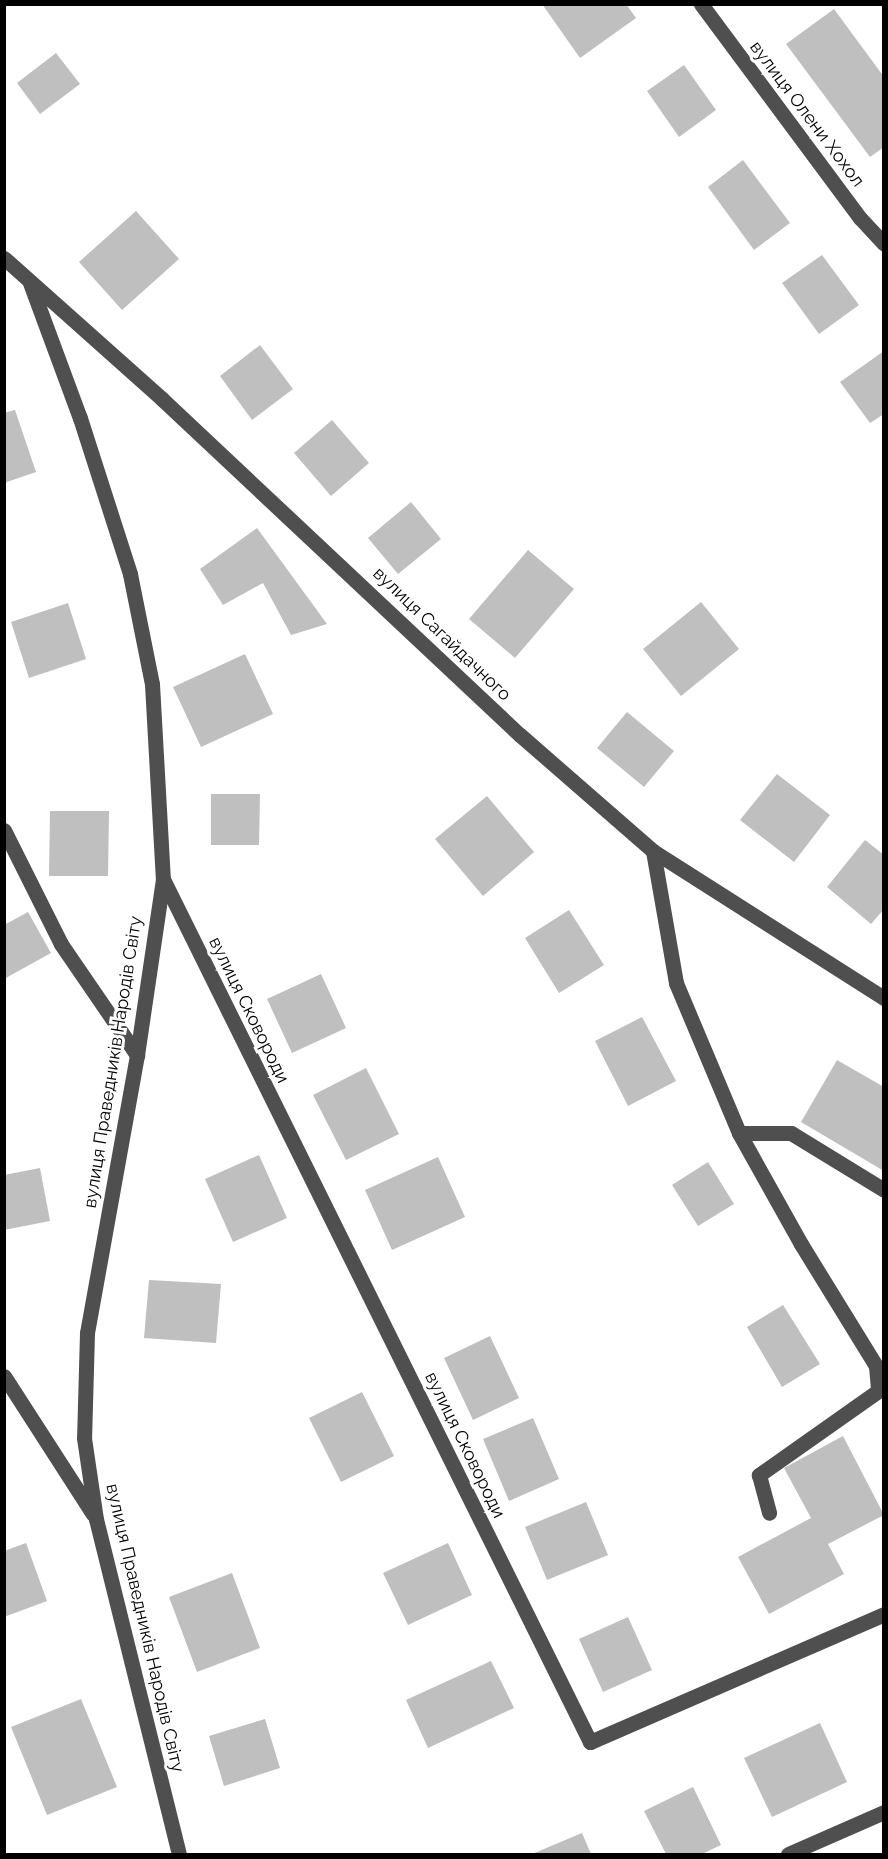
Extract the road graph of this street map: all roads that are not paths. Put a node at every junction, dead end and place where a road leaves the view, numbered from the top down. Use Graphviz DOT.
graph roads {
  1 [pos="701,4"];
  2 [pos="884,244"];
  3 [pos="4,258"];
  4 [pos="30,283"];
  5 [pos="4,830"];
  6 [pos="653,851"];
  7 [pos="163,879"];
  8 [pos="884,998"];
  9 [pos="137,1055"];
  10 [pos="739,1133"];
  11 [pos="884,1190"];
  12 [pos="880,1368"];
  13 [pos="4,1376"];
  14 [pos="769,1513"];
  15 [pos="96,1519"];
  16 [pos="884,1614"];
  17 [pos="884,1812"];
  18 [pos="179,1854"];
  19 [pos="788,1854"];
  1 -- 2 [label="street, вулиця Олени Хохол"];
  3 -- 4 [label="street, вулиця Сагайдачного"];
  4 -- 6 [label="street, вулиця Сагайдачного"];
  4 -- 7 [label="street, вулиця Праведників Народів Світу"];
  5 -- 9 [label="street"];
  6 -- 8 [label="street, вулиця Сагайдачного"];
  6 -- 10 [label="street"];
  7 -- 9 [label="street, вулиця Праведників Народів Світу"];
  7 -- 16 [label="street, вулиця Сковороди"];
  9 -- 15 [label="street, вулиця Праведників Народів Світу"];
  10 -- 11 [label="street"];
  10 -- 12 [label="street"];
  12 -- 14 [label="street"];
  13 -- 15 [label="street"];
  15 -- 18 [label="street, вулиця Праведників Народів Світу"];
  17 -- 19 [label="street"];
}
